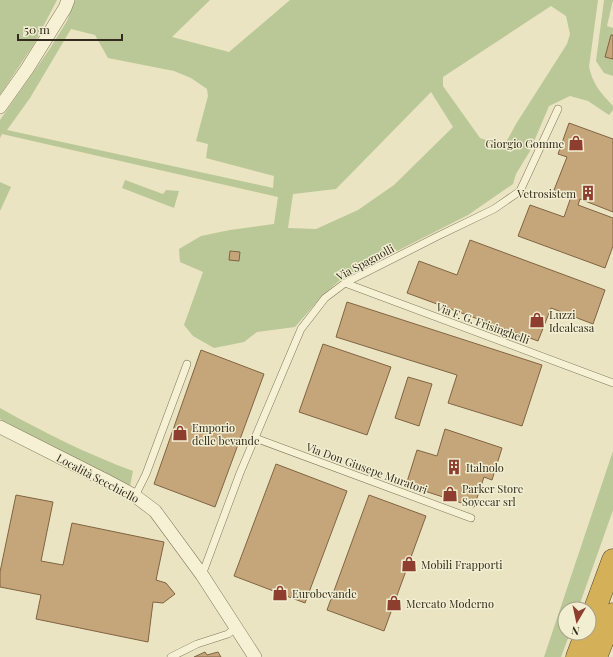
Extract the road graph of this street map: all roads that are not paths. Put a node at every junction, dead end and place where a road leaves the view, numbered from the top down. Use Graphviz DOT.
graph roads {
  1 [pos="68,0"];
  2 [pos="0,108"];
  3 [pos="558,109"];
  4 [pos="345,284"];
  5 [pos="188,364"];
  6 [pos="613,383"];
  7 [pos="0,427"];
  8 [pos="255,438"];
  9 [pos="135,496"];
  10 [pos="471,518"];
  11 [pos="613,560"];
  12 [pos="202,575"];
  13 [pos="597,603"];
  14 [pos="613,614"];
  15 [pos="236,627"];
  16 [pos="583,641"];
  17 [pos="171,657"];
  18 [pos="255,657"];
  19 [pos="577,657"];
  20 [pos="596,657"];
  1 -- 2 [label="street"];
  3 -- 4 [label="lane, Via Spagnolli"];
  4 -- 6 [label="lane, Via F. G. Frisinghelli"];
  4 -- 8 [label="lane, Via Spagnolli"];
  5 -- 9 [label="lane"];
  7 -- 9 [label="street, Località Secchiello"];
  8 -- 10 [label="lane, Via Don Giusepe Muratori"];
  8 -- 12 [label="lane, Via Spagnolli"];
  9 -- 12 [label="street, Località Secchiello"];
  11 -- 13 [label="highway"];
  12 -- 15 [label="street, Località Secchiello"];
  14 -- 20 [label="highway"];
  15 -- 17 [label="lane"];
  15 -- 18 [label="street, Località Secchiello"];
  16 -- 19 [label="highway"];
}
